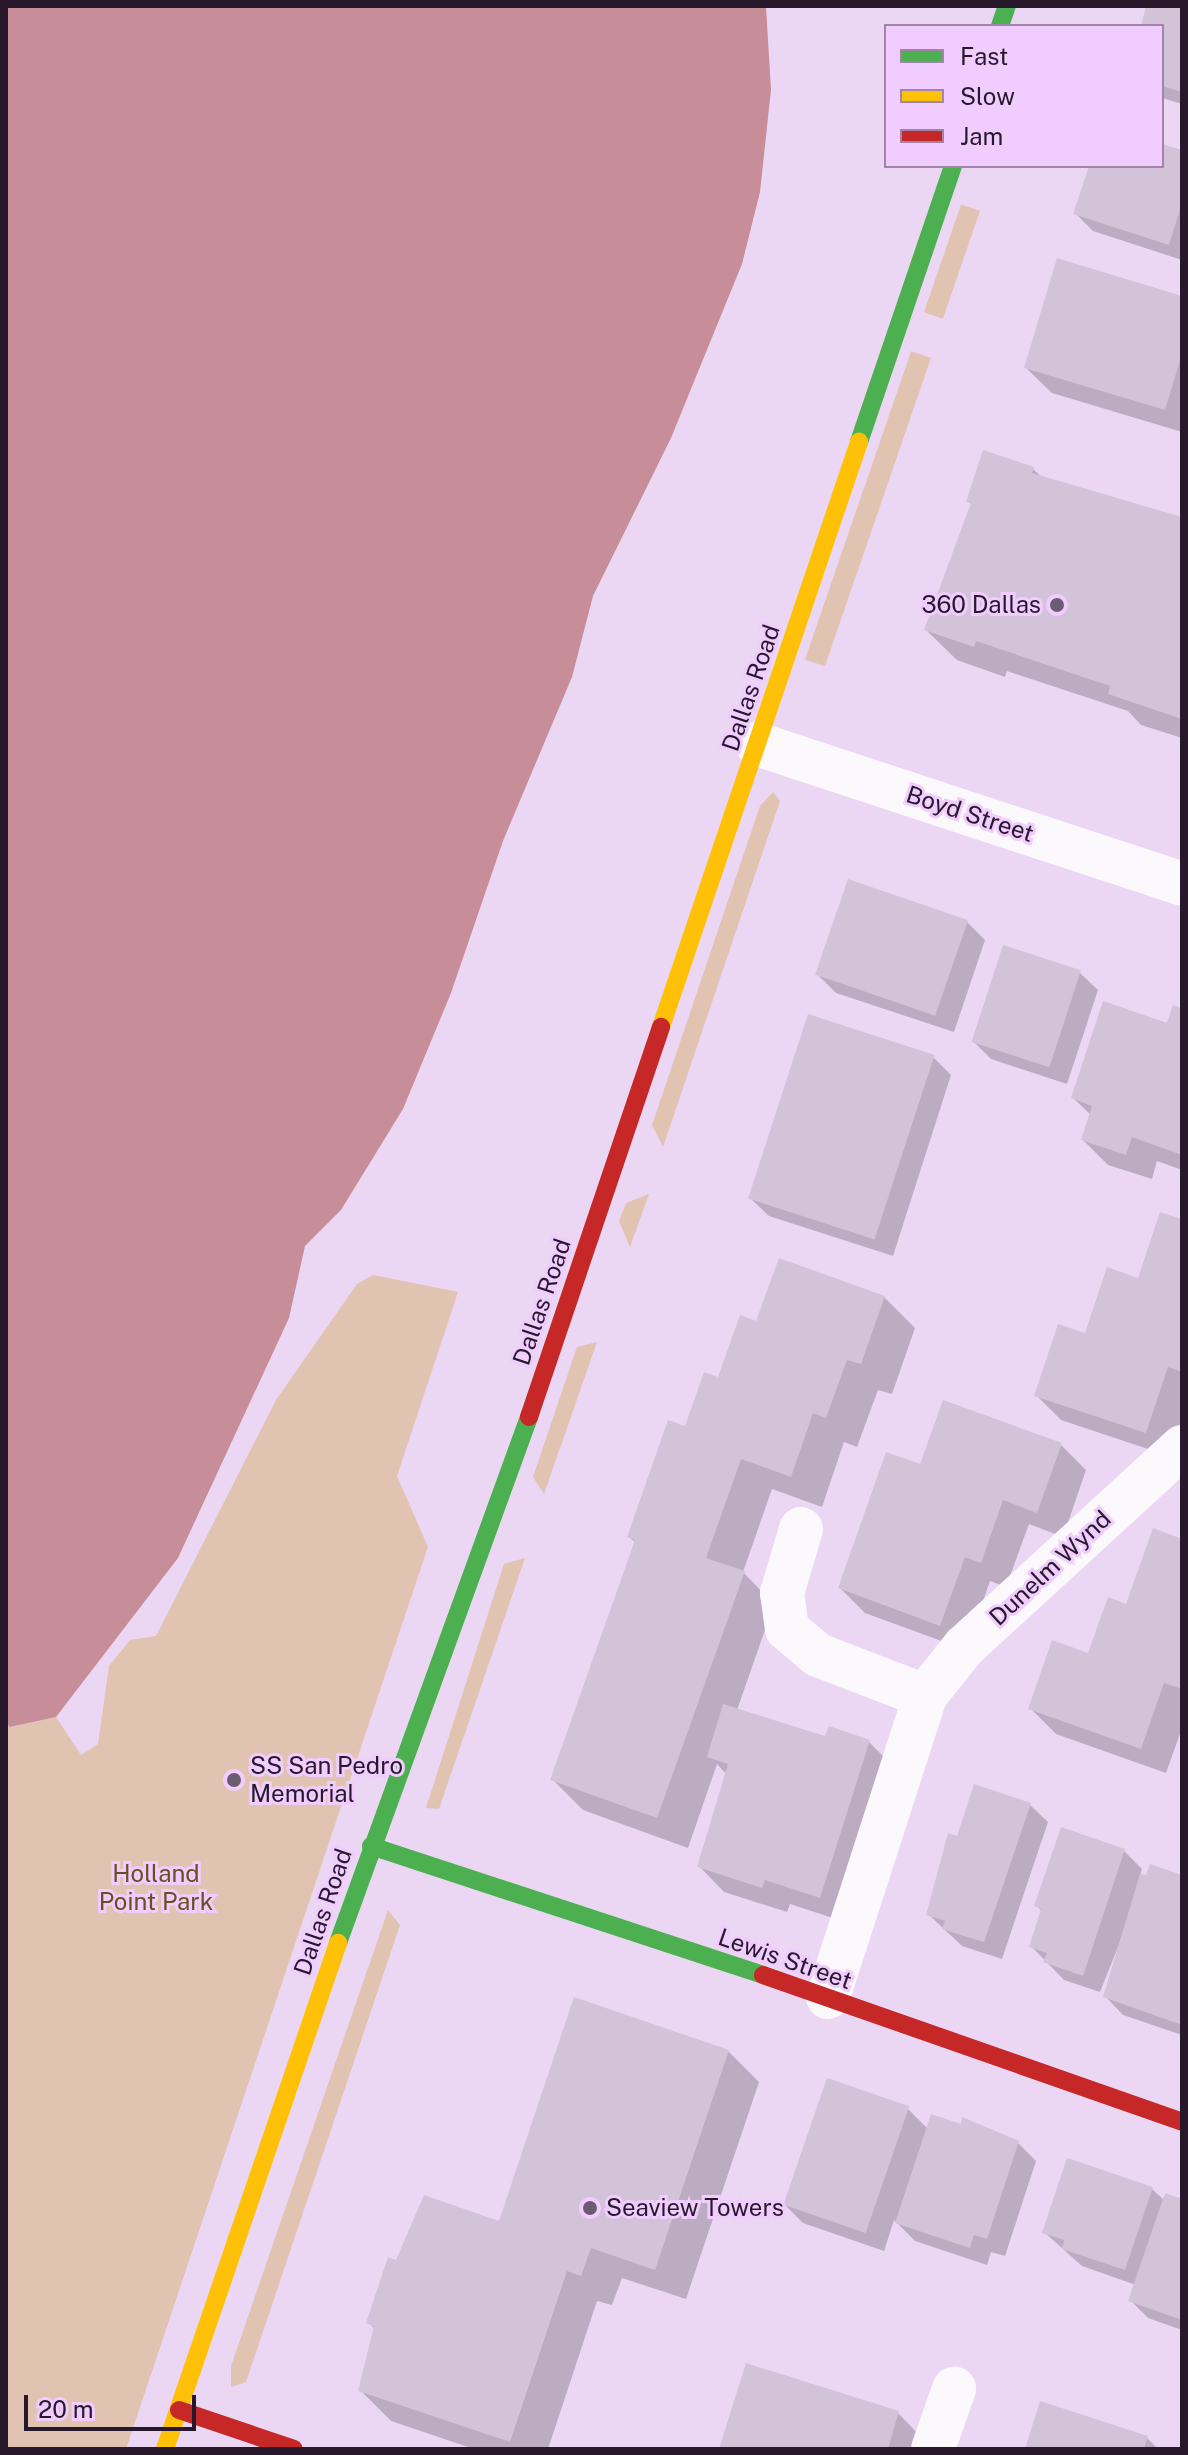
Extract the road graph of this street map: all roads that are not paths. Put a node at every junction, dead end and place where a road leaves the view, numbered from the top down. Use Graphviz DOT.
graph roads {
  1 [pos="952,168"];
  2 [pos="757,744"];
  3 [pos="1182,884"];
  4 [pos="1182,1447"];
  5 [pos="801,1529"];
  6 [pos="925,1696"];
  7 [pos="371,1846"];
  8 [pos="828,1997"];
  9 [pos="1182,2122"];
  10 [pos="954,2389"];
  11 [pos="179,2410"];
  12 [pos="165,2449"];
  13 [pos="294,2449"];
  14 [pos="933,2449"];
  1 -- 2 [label="main road, Dallas Road"];
  2 -- 3 [label="street, Boyd Street"];
  2 -- 7 [label="main road, Dallas Road"];
  4 -- 6 [label="street, Dunelm Wynd"];
  5 -- 6 [label="street"];
  6 -- 8 [label="street, Dunelm Wynd"];
  7 -- 8 [label="main road, Lewis Street"];
  7 -- 11 [label="main road, Dallas Road"];
  8 -- 9 [label="main road, Lewis Street"];
  10 -- 14 [label="street"];
  11 -- 12 [label="main road, Dallas Road"];
  11 -- 13 [label="main road"];
}
